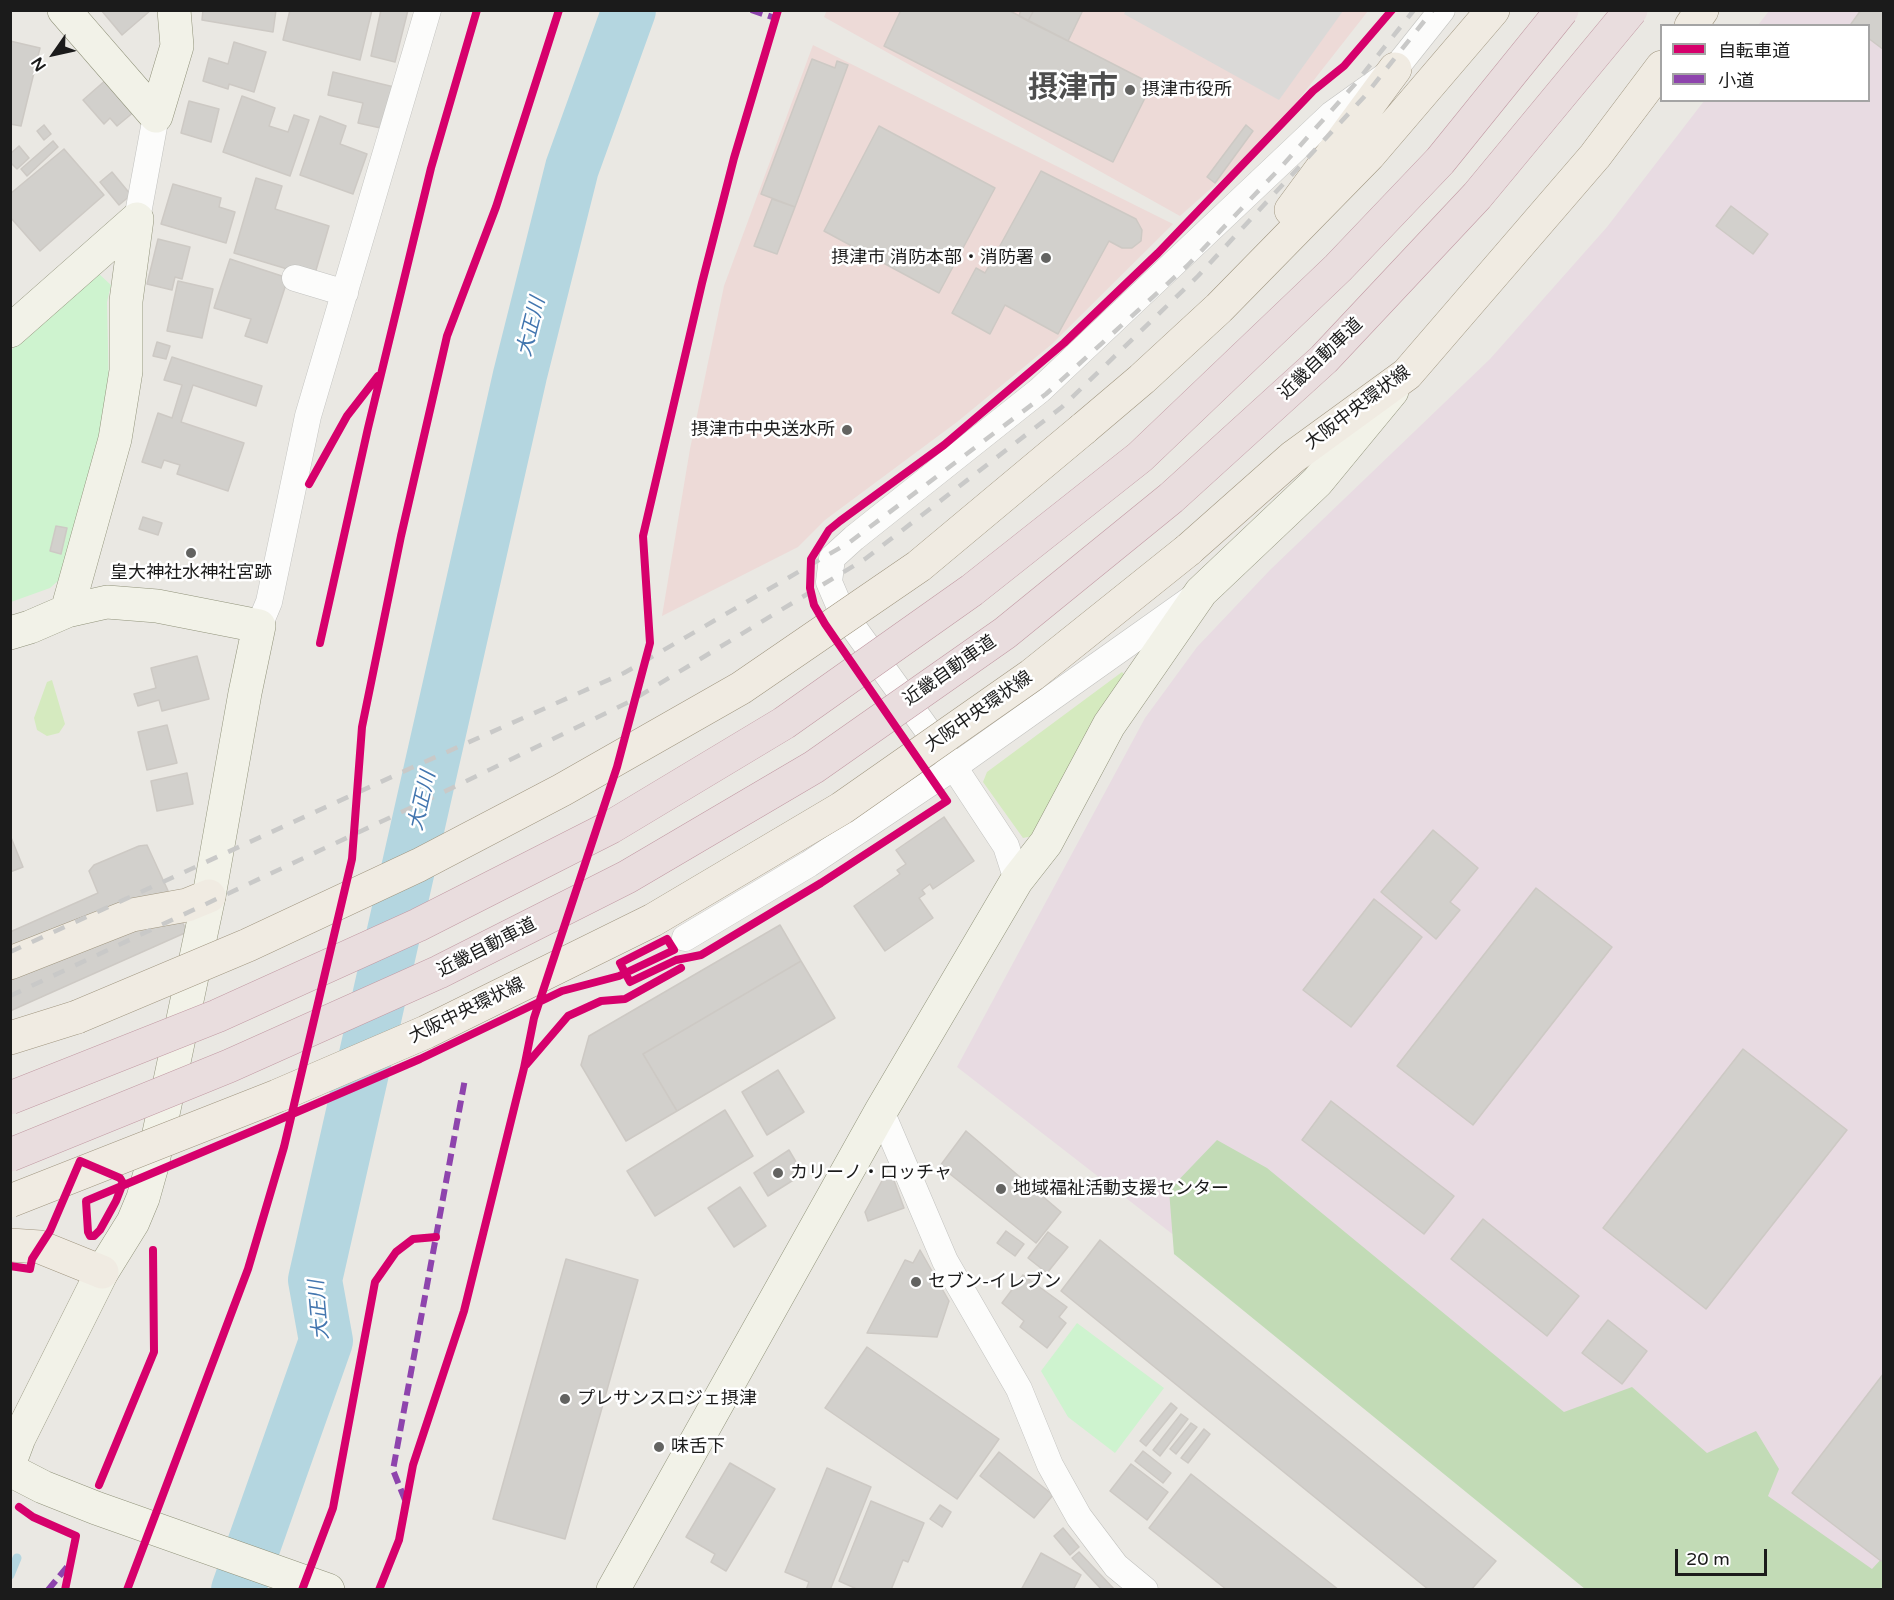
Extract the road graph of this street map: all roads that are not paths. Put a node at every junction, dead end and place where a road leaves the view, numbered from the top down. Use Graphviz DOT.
graph roads {
  1 [pos="64,10"];
  2 [pos="174,10"];
  3 [pos="429,10"];
  4 [pos="1442,10"];
  5 [pos="1493,10"];
  6 [pos="1562,10"];
  7 [pos="1631,10"];
  8 [pos="1702,10"];
  9 [pos="1692,24"];
  10 [pos="1395,69"];
  11 [pos="1660,70"];
  12 [pos="156,116"];
  13 [pos="137,219"];
  14 [pos="295,278"];
  15 [pos="345,293"];
  16 [pos="1219,308"];
  17 [pos="10,331"];
  18 [pos="1407,374"];
  19 [pos="1201,592"];
  20 [pos="67,611"];
  21 [pos="260,626"];
  22 [pos="10,633"];
  23 [pos="954,767"];
  24 [pos="1017,880"];
  25 [pos="209,896"];
  26 [pos="685,939"];
  27 [pos="10,963"];
  28 [pos="10,1038"];
  29 [pos="10,1098"];
  30 [pos="881,1111"];
  31 [pos="10,1155"];
  32 [pos="10,1201"];
  33 [pos="10,1245"];
  34 [pos="102,1272"];
  35 [pos="10,1462"];
  36 [pos="10,1470"];
  37 [pos="328,1590"];
  38 [pos="613,1590"];
  39 [pos="1145,1590"];
  1 -- 12 [label="street"];
  2 -- 12 [label="street"];
  3 -- 15 [label="street"];
  4 -- 10 [label="street"];
  5 -- 16 [label="main road"];
  6 -- 29 [label="highway, bridge"];
  7 -- 31 [label="highway, 近畿自動車道, bridge"];
  8 -- 9 [label="main road"];
  10 -- 16 [label="main road"];
  10 -- 23 [label="street"];
  11 -- 18 [label="main road, 大阪中央環状線"];
  12 -- 13 [label="street"];
  13 -- 17 [label="street"];
  13 -- 20 [label="street"];
  14 -- 15 [label="street"];
  15 -- 21 [label="street"];
  16 -- 28 [label="main road, bridge"];
  18 -- 19 [label="street"];
  18 -- 32 [label="main road, 大阪中央環状線, bridge"];
  19 -- 23 [label="street"];
  19 -- 24 [label="street"];
  20 -- 21 [label="street"];
  20 -- 22 [label="street"];
  21 -- 25 [label="street"];
  23 -- 24 [label="street"];
  23 -- 26 [label="street"];
  24 -- 30 [label="street"];
  25 -- 27 [label="main road"];
  25 -- 34 [label="street"];
  30 -- 38 [label="street"];
  30 -- 39 [label="street"];
  33 -- 34 [label="main road"];
  34 -- 35 [label="street"];
  36 -- 37 [label="street"];
}
